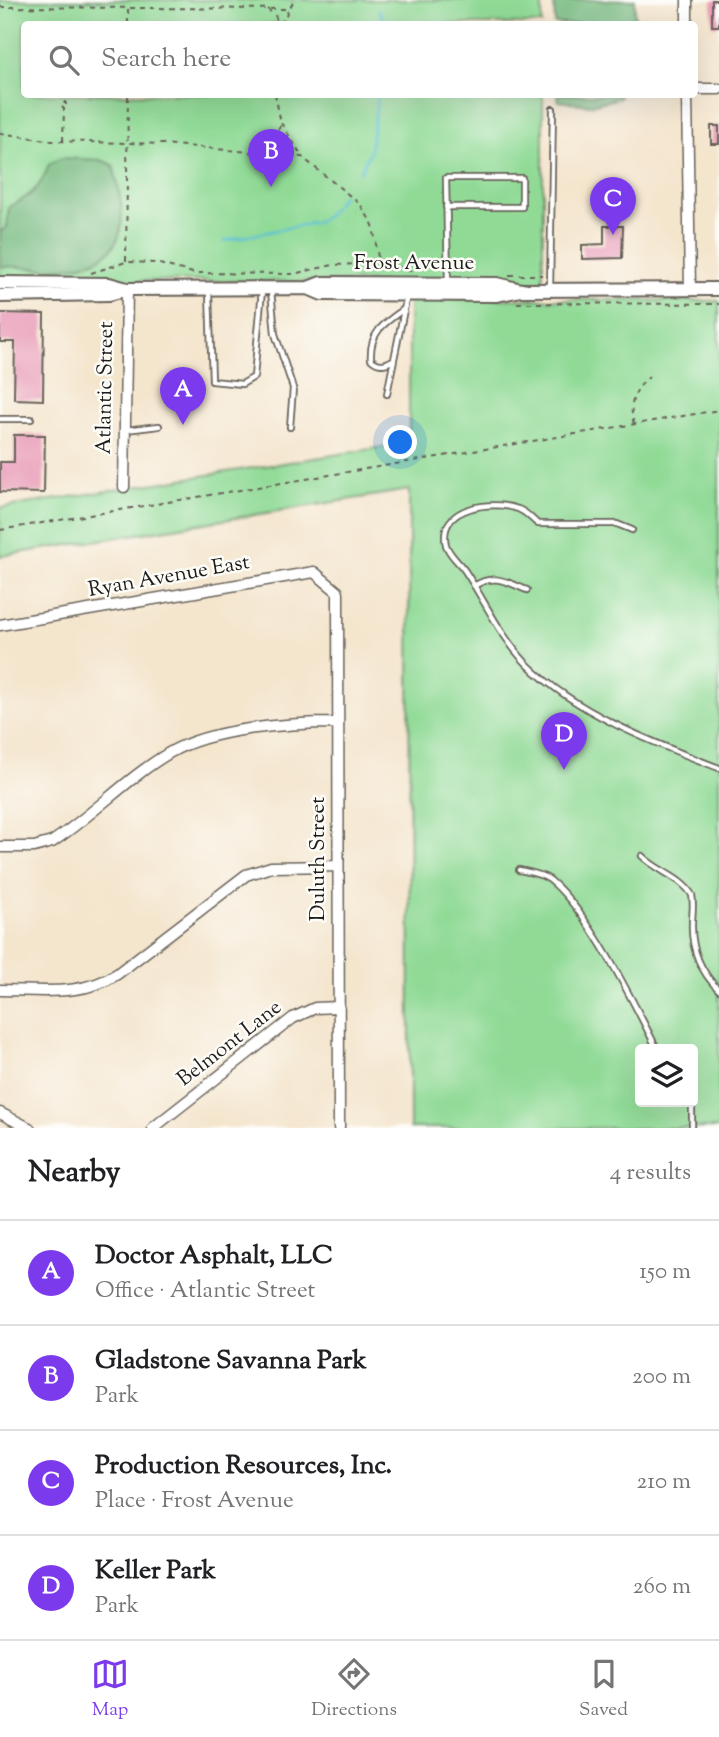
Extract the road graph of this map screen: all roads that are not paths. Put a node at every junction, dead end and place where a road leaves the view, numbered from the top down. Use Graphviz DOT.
graph roads {
  1 [pos="687,0"];
  2 [pos="687,21"];
  3 [pos="698,89"];
  4 [pos="719,89"];
  5 [pos="687,98"];
  6 [pos="552,109"];
  7 [pos="446,207"];
  8 [pos="0,283"];
  9 [pos="448,284"];
  10 [pos="309,288"];
  11 [pos="127,289"];
  12 [pos="209,289"];
  13 [pos="267,289"];
  14 [pos="690,289"];
  15 [pos="719,289"];
  16 [pos="521,290"];
  17 [pos="550,290"];
  18 [pos="408,294"];
  19 [pos="0,296"];
  20 [pos="404,309"];
  21 [pos="394,360"];
  22 [pos="387,394"];
  23 [pos="0,419"];
  24 [pos="31,419"];
  25 [pos="159,426"];
  26 [pos="290,427"];
  27 [pos="125,430"];
  28 [pos="124,487"];
  29 [pos="632,530"];
  30 [pos="474,586"];
  31 [pos="527,590"];
  32 [pos="338,592"];
  33 [pos="0,625"];
  34 [pos="338,723"];
  35 [pos="719,768"];
  36 [pos="0,847"];
  37 [pos="642,856"];
  38 [pos="338,866"];
  39 [pos="519,870"];
  40 [pos="0,990"];
  41 [pos="719,990"];
  42 [pos="338,1007"];
  43 [pos="654,1044"];
  44 [pos="692,1107"];
  45 [pos="0,1113"];
  46 [pos="339,1127"];
  47 [pos="29,1128"];
  48 [pos="153,1128"];
  49 [pos="692,1128"];
  1 -- 2 [label="street"];
  3 -- 4 [label="street"];
  5 -- 14 [label="street"];
  6 -- 17 [label="lane"];
  7 -- 7 [label="lane"];
  7 -- 9 [label="lane"];
  8 -- 11 [label="street, Frost Avenue"];
  9 -- 10 [label="street, Frost Avenue"];
  9 -- 16 [label="street, Frost Avenue"];
  10 -- 13 [label="street, Frost Avenue"];
  10 -- 18 [label="street, Frost Avenue"];
  11 -- 12 [label="street, Frost Avenue"];
  11 -- 19 [label="street, Frost Avenue"];
  11 -- 27 [label="street, Atlantic Street"];
  12 -- 13 [label="street, Frost Avenue"];
  12 -- 13 [label="lane"];
  13 -- 26 [label="lane"];
  14 -- 15 [label="street, Frost Avenue"];
  14 -- 17 [label="street, Frost Avenue"];
  16 -- 17 [label="street, Frost Avenue"];
  16 -- 18 [label="street, Frost Avenue"];
  18 -- 20 [label="lane"];
  20 -- 21 [label="lane"];
  20 -- 21 [label="lane"];
  21 -- 22 [label="lane"];
  23 -- 24 [label="lane"];
  25 -- 27 [label="lane"];
  27 -- 28 [label="street, Atlantic Street"];
  29 -- 30 [label="lane"];
  30 -- 31 [label="lane"];
  30 -- 35 [label="lane"];
  32 -- 33 [label="street, Ryan Avenue East"];
  32 -- 34 [label="street, Duluth Street"];
  34 -- 36 [label="street"];
  34 -- 38 [label="street, Duluth Street"];
  37 -- 41 [label="lane"];
  38 -- 40 [label="street"];
  38 -- 42 [label="street, Duluth Street"];
  39 -- 43 [label="lane"];
  42 -- 46 [label="street, Duluth Street"];
  42 -- 48 [label="street, Belmont Lane"];
  44 -- 49 [label="lane"];
  45 -- 47 [label="street"];
}
